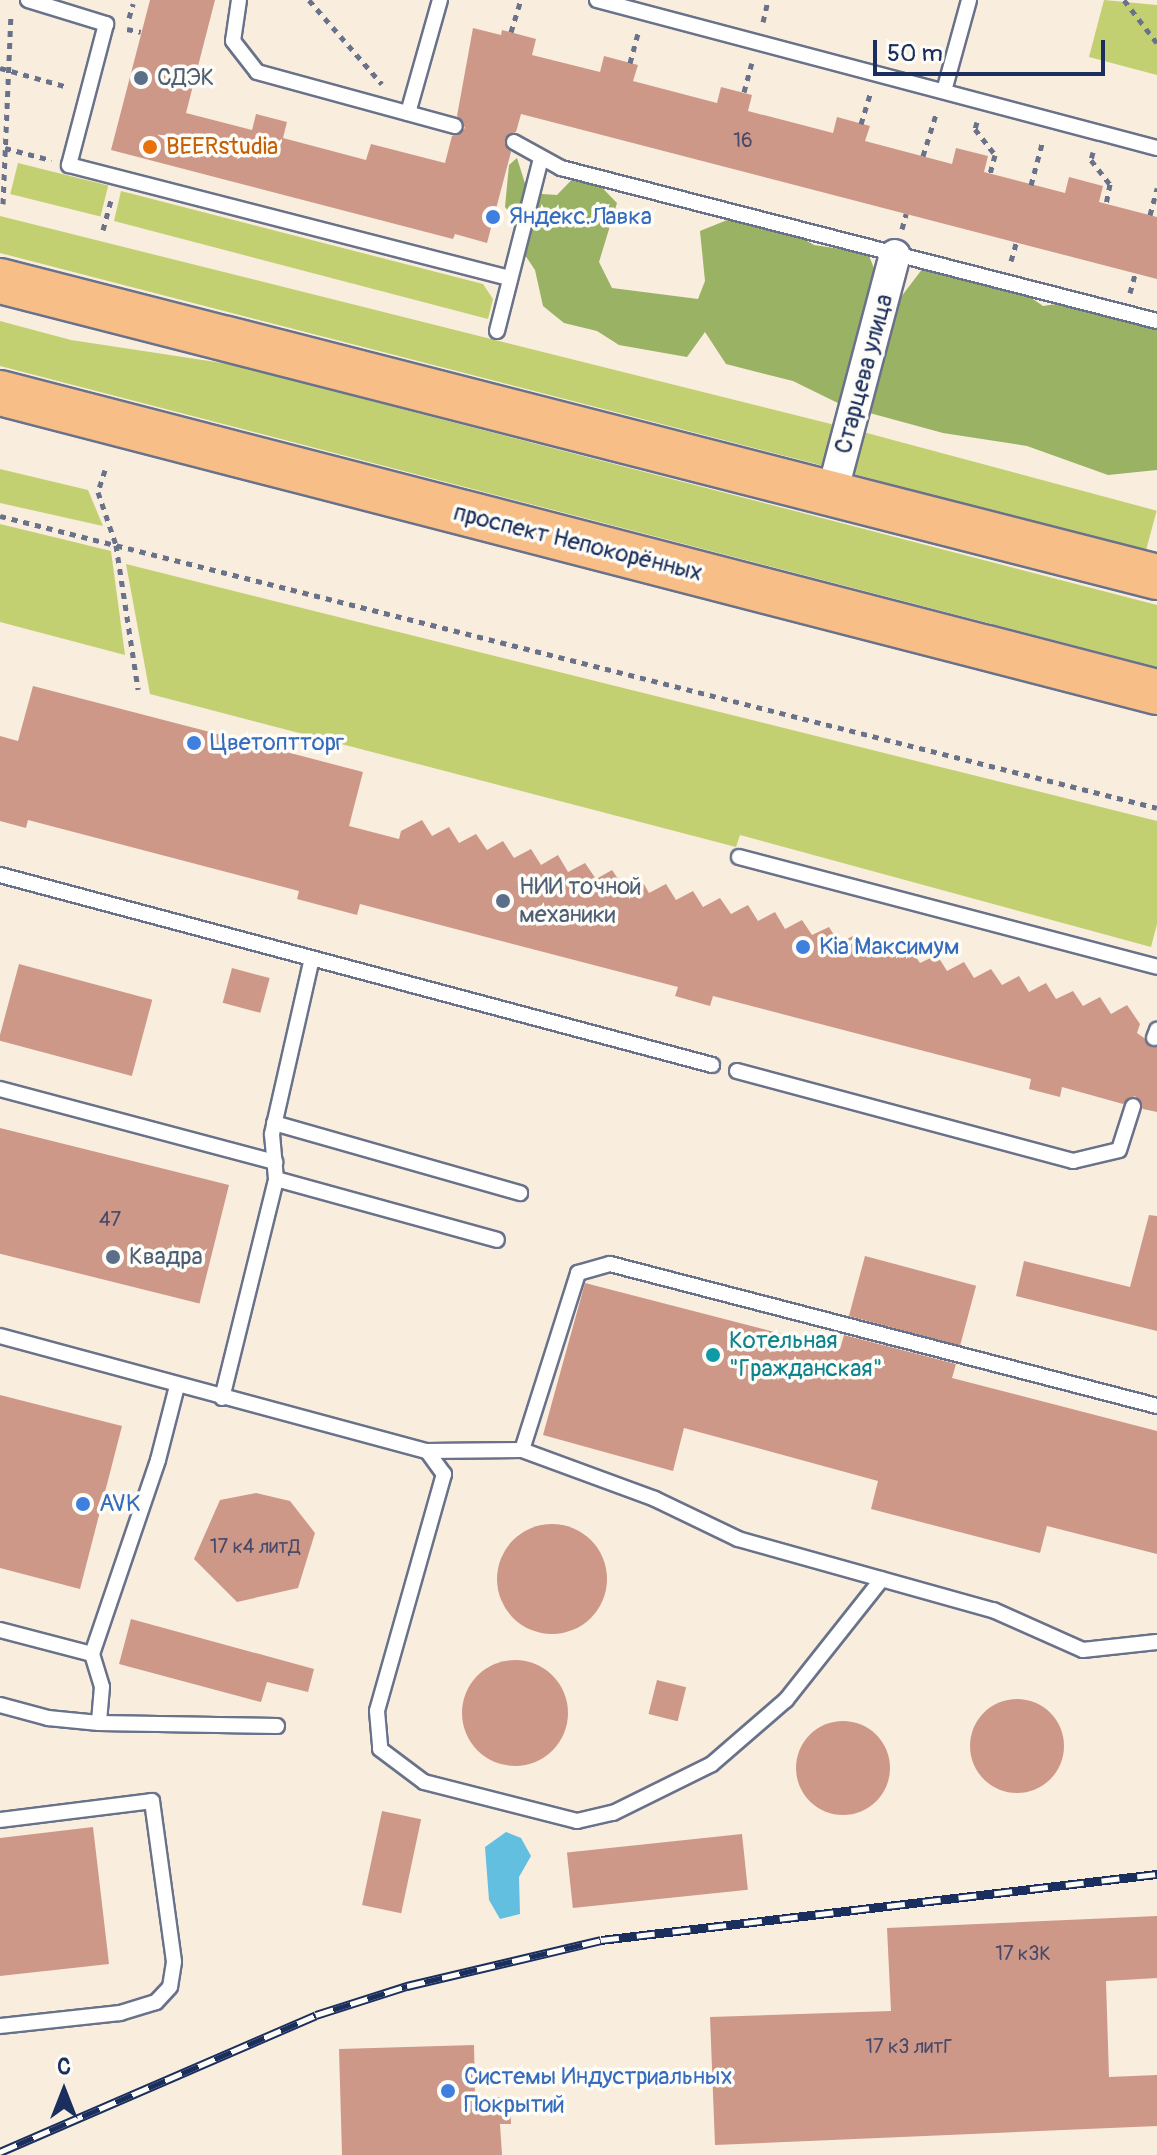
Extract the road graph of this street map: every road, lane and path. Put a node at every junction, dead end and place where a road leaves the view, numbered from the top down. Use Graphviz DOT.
graph roads {
  1 [pos="239,0"];
  2 [pos="309,0"];
  3 [pos="440,0"];
  4 [pos="521,0"];
  5 [pos="597,0"];
  6 [pos="969,0"];
  7 [pos="1124,0"];
  8 [pos="28,1"];
  9 [pos="643,12"];
  10 [pos="126,29"];
  11 [pos="141,32"];
  12 [pos="511,32"];
  13 [pos="757,42"];
  14 [pos="1157,43"];
  15 [pos="630,63"];
  16 [pos="0,68"];
  17 [pos="8,70"];
  18 [pos="875,74"];
  19 [pos="944,91"];
  20 [pos="88,92"];
  21 [pos="744,92"];
  22 [pos="983,102"];
  23 [pos="408,113"];
  24 [pos="1048,119"];
  25 [pos="861,124"];
  26 [pos="455,126"];
  27 [pos="1099,133"];
  28 [pos="514,142"];
  29 [pos="5,148"];
  30 [pos="1157,148"];
  31 [pos="923,156"];
  32 [pos="541,158"];
  33 [pos="69,165"];
  34 [pos="990,174"];
  35 [pos="1031,185"];
  36 [pos="1157,188"];
  37 [pos="3,204"];
  38 [pos="1106,204"];
  39 [pos="1150,215"];
  40 [pos="895,255"];
  41 [pos="510,278"];
  42 [pos="0,281"];
  43 [pos="1157,321"];
  44 [pos="497,331"];
  45 [pos="0,393"];
  46 [pos="105,470"];
  47 [pos="832,493"];
  48 [pos="0,516"];
  49 [pos="116,545"];
  50 [pos="1157,577"];
  51 [pos="138,689"];
  52 [pos="1157,692"];
  53 [pos="1157,808"];
  54 [pos="739,857"];
  55 [pos="0,875"];
  56 [pos="312,958"];
  57 [pos="1157,967"];
  58 [pos="712,1065"];
  59 [pos="737,1071"];
  60 [pos="0,1089"];
  61 [pos="1133,1106"];
  62 [pos="274,1123"];
  63 [pos="275,1162"];
  64 [pos="276,1179"];
  65 [pos="520,1193"];
  66 [pos="497,1240"];
  67 [pos="0,1336"];
  68 [pos="177,1386"];
  69 [pos="222,1398"];
  70 [pos="1157,1406"];
  71 [pos="522,1450"];
  72 [pos="427,1451"];
  73 [pos="882,1579"];
  74 [pos="0,1630"];
  75 [pos="1157,1642"];
  76 [pos="92,1654"];
  77 [pos="0,1705"];
  78 [pos="99,1723"];
  79 [pos="277,1726"];
  80 [pos="0,1820"];
  81 [pos="0,2026"];
  1 -- 23 [label="lane"];
  2 -- 23 [label="path"];
  3 -- 23 [label="lane"];
  4 -- 12 [label="path"];
  5 -- 9 [label="lane"];
  6 -- 19 [label="lane"];
  7 -- 14 [label="path"];
  8 -- 17 [label="path"];
  8 -- 20 [label="lane"];
  9 -- 13 [label="lane"];
  9 -- 15 [label="path"];
  10 -- 11 [label="path"];
  13 -- 18 [label="lane"];
  13 -- 21 [label="path"];
  16 -- 17 [label="path"];
  17 -- 20 [label="path"];
  17 -- 29 [label="path"];
  18 -- 19 [label="lane"];
  18 -- 25 [label="path"];
  19 -- 22 [label="lane"];
  19 -- 31 [label="path"];
  20 -- 33 [label="lane"];
  22 -- 24 [label="lane"];
  22 -- 34 [label="path"];
  23 -- 26 [label="lane"];
  24 -- 27 [label="lane"];
  24 -- 35 [label="path"];
  27 -- 30 [label="lane"];
  27 -- 38 [label="path"];
  28 -- 32 [label="lane"];
  29 -- 33 [label="path"];
  29 -- 37 [label="path"];
  32 -- 40 [label="lane"];
  32 -- 41 [label="lane"];
  33 -- 41 [label="lane"];
  36 -- 39 [label="path"];
  40 -- 43 [label="lane"];
  40 -- 47 [label="street, Старцева улица"];
  41 -- 44 [label="lane"];
  42 -- 47 [label="main road"];
  45 -- 52 [label="main road, проспект Непокорённых"];
  46 -- 49 [label="path"];
  47 -- 50 [label="main road"];
  48 -- 49 [label="path"];
  49 -- 51 [label="path"];
  49 -- 53 [label="path"];
  54 -- 57 [label="lane"];
  55 -- 56 [label="lane"];
  56 -- 58 [label="lane"];
  56 -- 62 [label="lane"];
  59 -- 61 [label="lane"];
  60 -- 63 [label="lane"];
  62 -- 63 [label="lane"];
  62 -- 65 [label="lane"];
  63 -- 64 [label="lane"];
  64 -- 66 [label="lane"];
  64 -- 69 [label="lane"];
  67 -- 68 [label="lane"];
  68 -- 69 [label="lane"];
  68 -- 76 [label="lane"];
  69 -- 72 [label="lane"];
  70 -- 71 [label="lane"];
  71 -- 72 [label="lane"];
  71 -- 73 [label="lane"];
  72 -- 73 [label="lane"];
  73 -- 75 [label="lane"];
  74 -- 76 [label="lane"];
  76 -- 78 [label="lane"];
  77 -- 78 [label="lane"];
  78 -- 79 [label="lane"];
  80 -- 81 [label="lane"];
}
